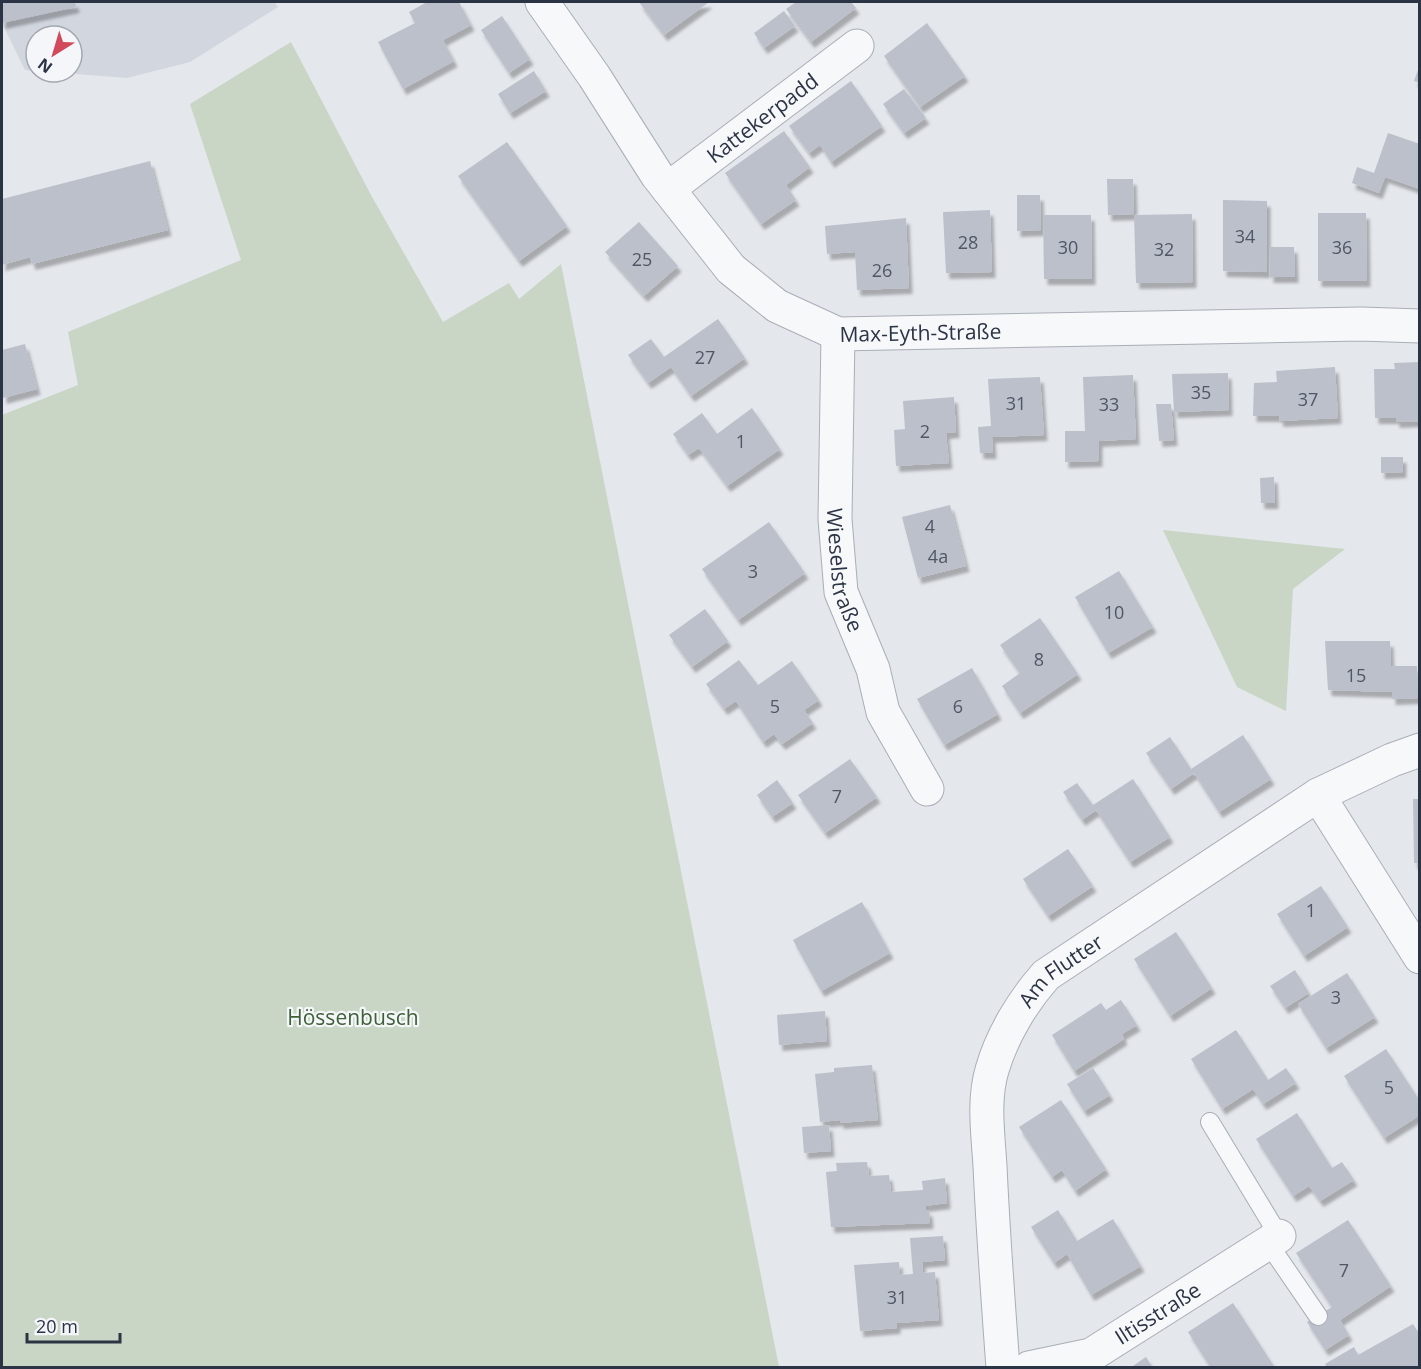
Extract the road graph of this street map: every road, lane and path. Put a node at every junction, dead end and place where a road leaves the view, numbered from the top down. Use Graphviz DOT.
graph roads {
  1 [pos="542,2"];
  2 [pos="857,46"];
  3 [pos="668,189"];
  4 [pos="1419,326"];
  5 [pos="838,333"];
  6 [pos="1419,750"];
  7 [pos="927,789"];
  8 [pos="1318,795"];
  9 [pos="1419,957"];
  10 [pos="1210,1122"];
  11 [pos="1274,1240"];
  12 [pos="1318,1316"];
  13 [pos="1004,1368"];
  14 [pos="1029,1368"];
  1 -- 3 [label="street, Max-Eyth-Straße"];
  2 -- 3 [label="street, Kattekerpadd"];
  3 -- 5 [label="street, Max-Eyth-Straße"];
  4 -- 5 [label="street, Max-Eyth-Straße"];
  5 -- 7 [label="street, Wieselstraße"];
  6 -- 8 [label="street, Am Flutter"];
  8 -- 9 [label="street"];
  8 -- 13 [label="street, Am Flutter"];
  10 -- 11 [label="lane"];
  11 -- 12 [label="lane"];
  11 -- 14 [label="street, Iltisstraße"];
}
